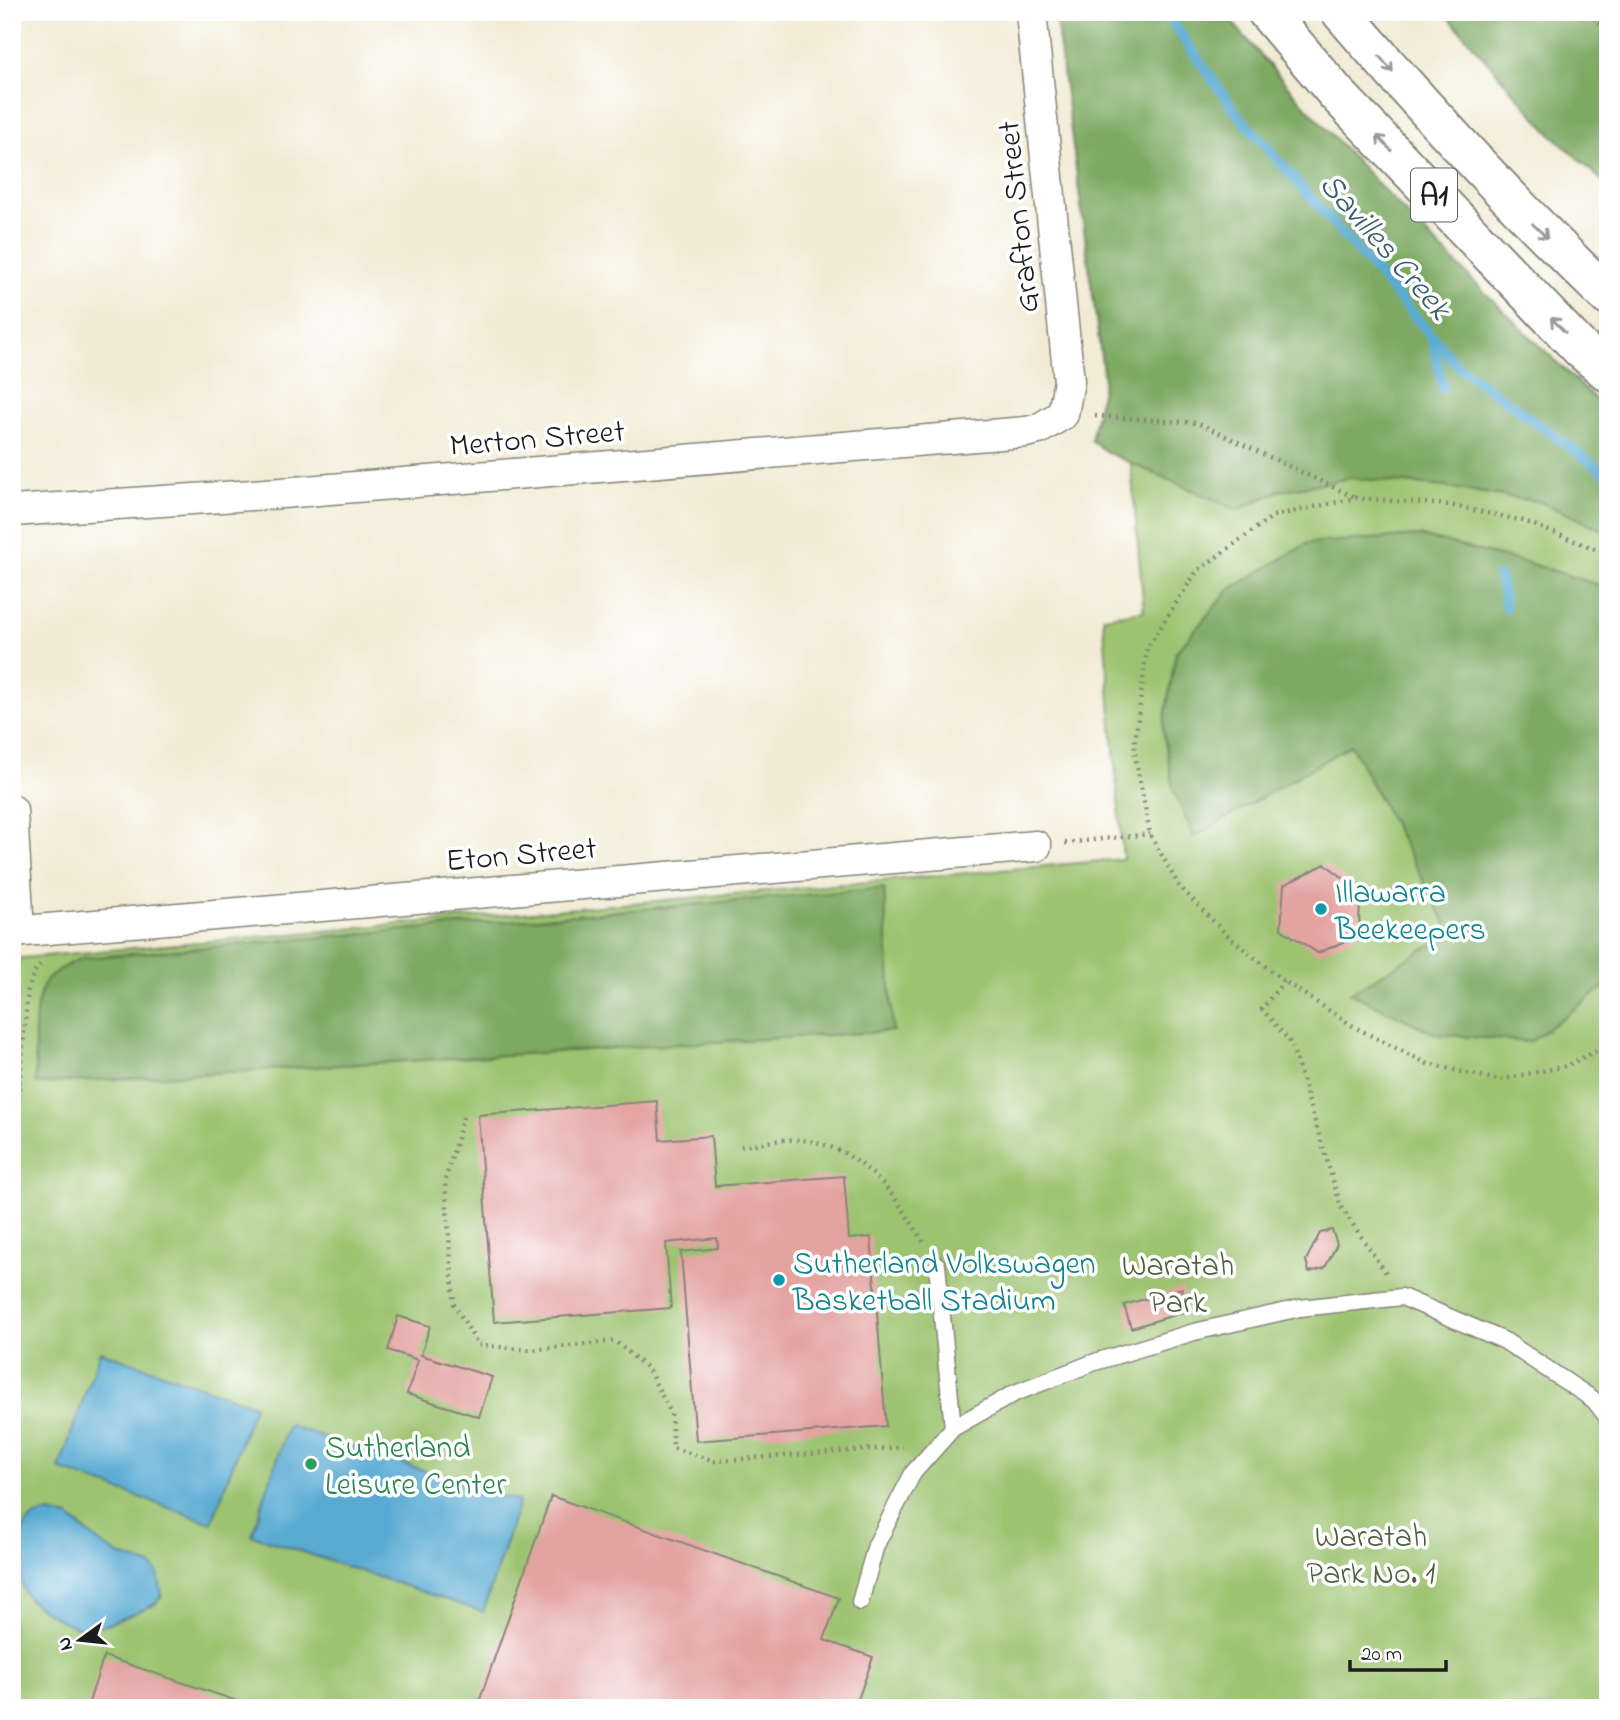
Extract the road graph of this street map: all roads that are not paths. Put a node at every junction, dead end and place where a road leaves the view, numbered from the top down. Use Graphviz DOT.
graph roads {
  1 [pos="1031,12"];
  2 [pos="1267,12"];
  3 [pos="1341,12"];
  4 [pos="1608,296"];
  5 [pos="1608,372"];
  6 [pos="1063,414"];
  7 [pos="12,511"];
  8 [pos="12,810"];
  9 [pos="1037,846"];
  10 [pos="15,938"];
  11 [pos="937,1265"];
  12 [pos="1608,1418"];
  13 [pos="953,1428"];
  14 [pos="860,1602"];
  1 -- 6 [label="street, Grafton Street"];
  5 -- 2 [label="highway, A1, one-way"];
  3 -- 4 [label="highway, A1, one-way"];
  6 -- 7 [label="street, Merton Street"];
  8 -- 10 [label="street"];
  9 -- 10 [label="street, Eton Street"];
  11 -- 13 [label="lane"];
  12 -- 13 [label="lane"];
  13 -- 14 [label="lane"];
}
